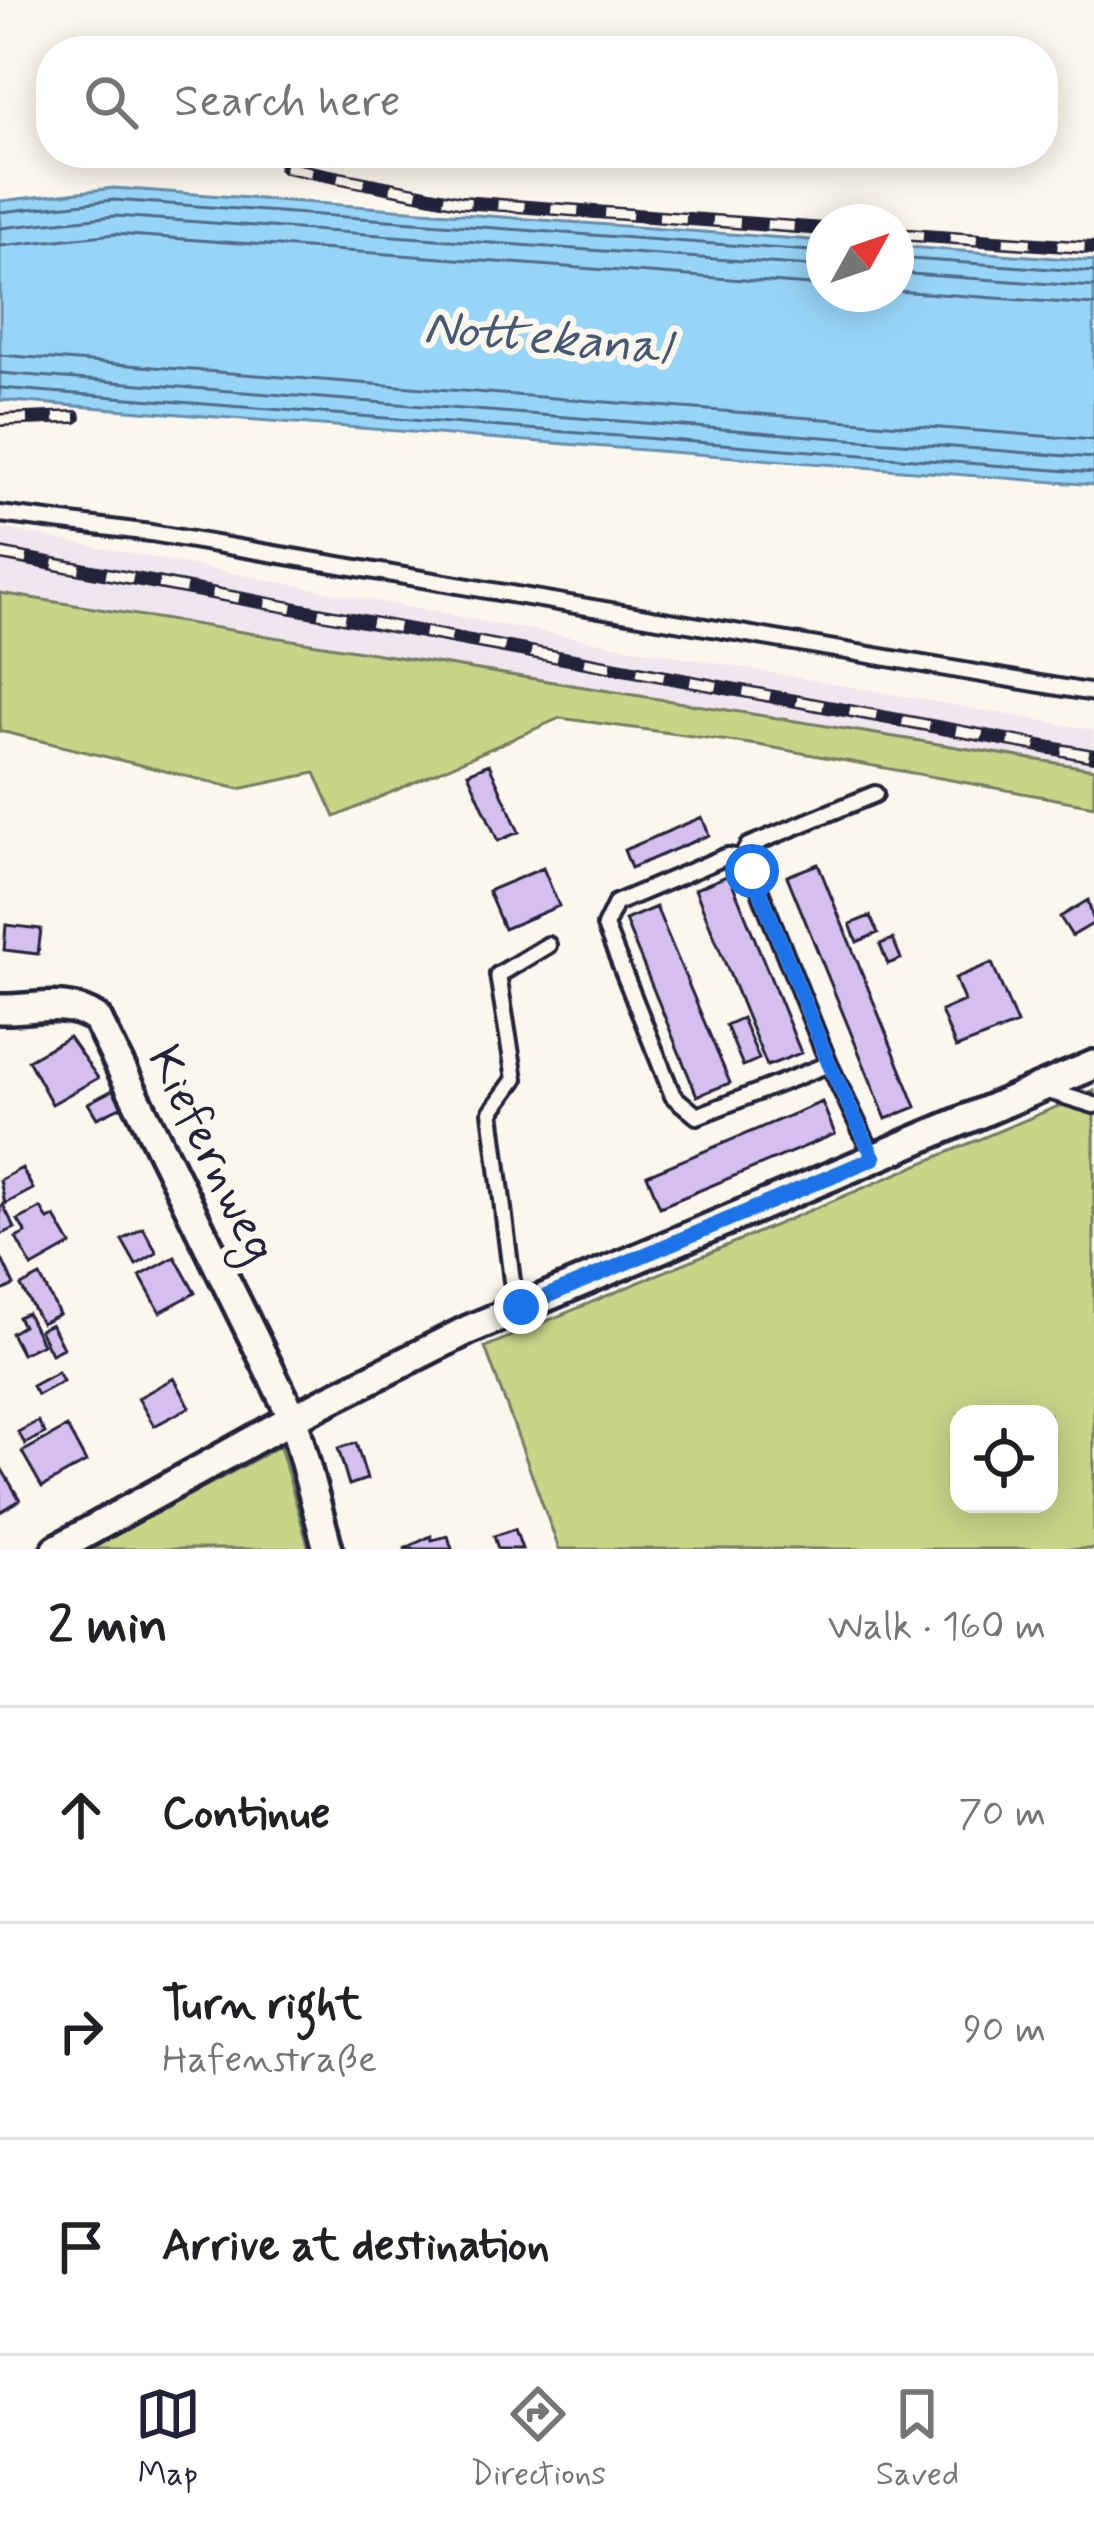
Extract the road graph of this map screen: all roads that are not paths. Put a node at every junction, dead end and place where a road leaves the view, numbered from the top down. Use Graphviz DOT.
graph roads {
  1 [pos="0,514"];
  2 [pos="1094,693"];
  3 [pos="875,794"];
  4 [pos="741,858"];
  5 [pos="548,945"];
  6 [pos="0,1010"];
  7 [pos="829,1064"];
  8 [pos="1094,1065"];
  9 [pos="1040,1088"];
  10 [pos="1094,1105"];
  11 [pos="874,1158"];
  12 [pos="521,1307"];
  13 [pos="293,1418"];
  14 [pos="57,1549"];
  15 [pos="328,1549"];
  1 -- 2 [label="lane"];
  3 -- 4 [label="lane"];
  4 -- 7 [label="lane"];
  4 -- 7 [label="lane"];
  5 -- 12 [label="lane"];
  6 -- 13 [label="street, Kiefernweg"];
  7 -- 11 [label="lane"];
  8 -- 9 [label="street"];
  9 -- 10 [label="lane"];
  9 -- 11 [label="street"];
  11 -- 12 [label="street"];
  12 -- 13 [label="street"];
  13 -- 14 [label="street"];
  13 -- 15 [label="street, Kiefernweg"];
}
